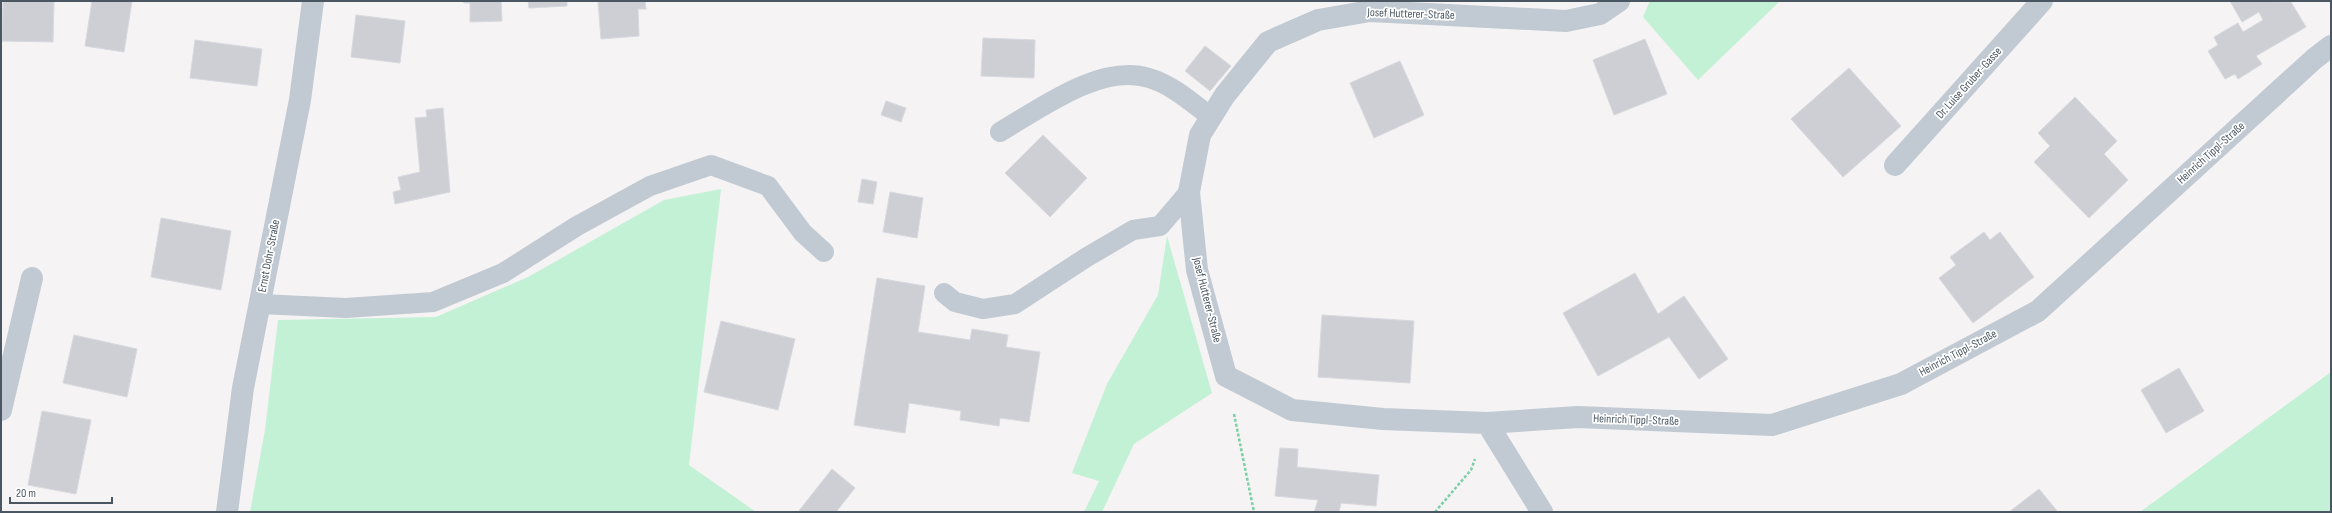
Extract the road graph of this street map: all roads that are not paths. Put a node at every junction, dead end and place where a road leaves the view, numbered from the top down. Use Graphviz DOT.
graph roads {
  1 [pos="313,1"];
  2 [pos="1619,1"];
  3 [pos="2042,1"];
  4 [pos="2331,46"];
  5 [pos="1211,117"];
  6 [pos="1000,132"];
  7 [pos="1896,165"];
  8 [pos="1190,192"];
  9 [pos="824,252"];
  10 [pos="32,278"];
  11 [pos="944,293"];
  12 [pos="260,304"];
  13 [pos="1,410"];
  14 [pos="1487,423"];
  15 [pos="227,512"];
  16 [pos="1542,512"];
  1 -- 12 [label="street, Ernst Dohr-Straße"];
  2 -- 5 [label="street, Josef Hutterer-Straße"];
  3 -- 7 [label="street, Dr. Luise Gruber-Gasse"];
  4 -- 14 [label="street, Heinrich Tippl-Straße"];
  5 -- 6 [label="lane"];
  5 -- 8 [label="street, Josef Hutterer-Straße"];
  8 -- 11 [label="lane"];
  8 -- 14 [label="street, Josef Hutterer-Straße"];
  9 -- 12 [label="lane"];
  10 -- 13 [label="street"];
  12 -- 15 [label="street, Ernst Dohr-Straße"];
  14 -- 16 [label="street"];
}
